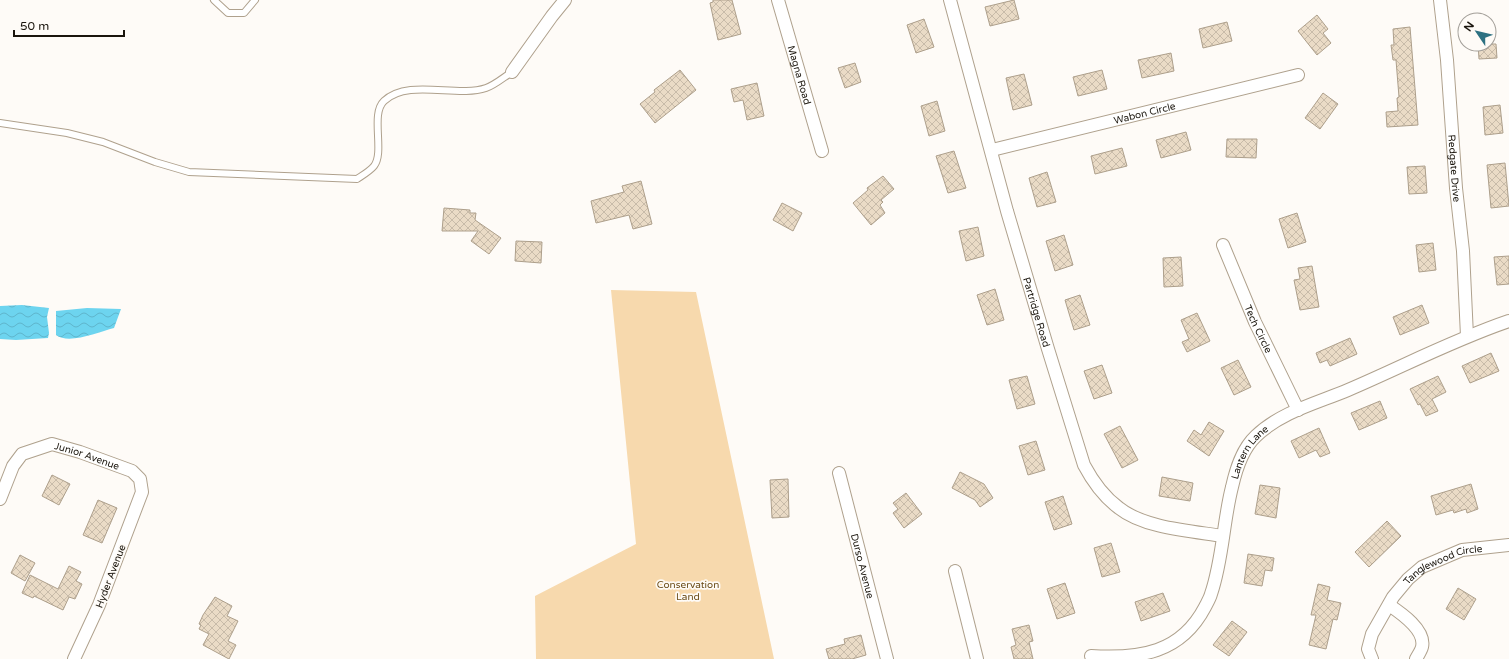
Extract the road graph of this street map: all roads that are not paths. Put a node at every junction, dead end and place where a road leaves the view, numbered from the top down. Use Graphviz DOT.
graph roads {
  1 [pos="214,0"];
  2 [pos="255,0"];
  3 [pos="565,0"];
  4 [pos="778,0"];
  5 [pos="950,0"];
  6 [pos="1440,0"];
  7 [pos="512,72"];
  8 [pos="1298,75"];
  9 [pos="0,123"];
  10 [pos="992,150"];
  11 [pos="822,151"];
  12 [pos="1223,245"];
  13 [pos="1509,321"];
  14 [pos="1467,336"];
  15 [pos="1298,410"];
  16 [pos="839,473"];
  17 [pos="142,492"];
  18 [pos="0,499"];
  19 [pos="1223,536"];
  20 [pos="1509,545"];
  21 [pos="955,571"];
  22 [pos="1389,605"];
  23 [pos="1091,656"];
  24 [pos="74,659"];
  25 [pos="887,659"];
  26 [pos="977,659"];
  27 [pos="1372,659"];
  28 [pos="1416,659"];
  1 -- 2 [label="lane"];
  3 -- 7 [label="street"];
  4 -- 11 [label="street, Magna Road"];
  5 -- 10 [label="street, Partridge Road"];
  6 -- 14 [label="street, Redgate Drive"];
  7 -- 9 [label="lane"];
  8 -- 10 [label="street, Wabon Circle"];
  10 -- 19 [label="street, Partridge Road"];
  12 -- 15 [label="street, Tech Circle"];
  13 -- 14 [label="street, Lantern Lane"];
  14 -- 15 [label="street, Lantern Lane"];
  15 -- 19 [label="street, Lantern Lane"];
  16 -- 25 [label="street, Durso Avenue"];
  17 -- 18 [label="street, Junior Avenue"];
  17 -- 24 [label="street, Hyder Avenue"];
  19 -- 23 [label="street, Lantern Lane"];
  20 -- 22 [label="street, Tanglewood Circle"];
  21 -- 26 [label="street"];
  22 -- 27 [label="street, Tanglewood Circle"];
  22 -- 28 [label="street"];
}
